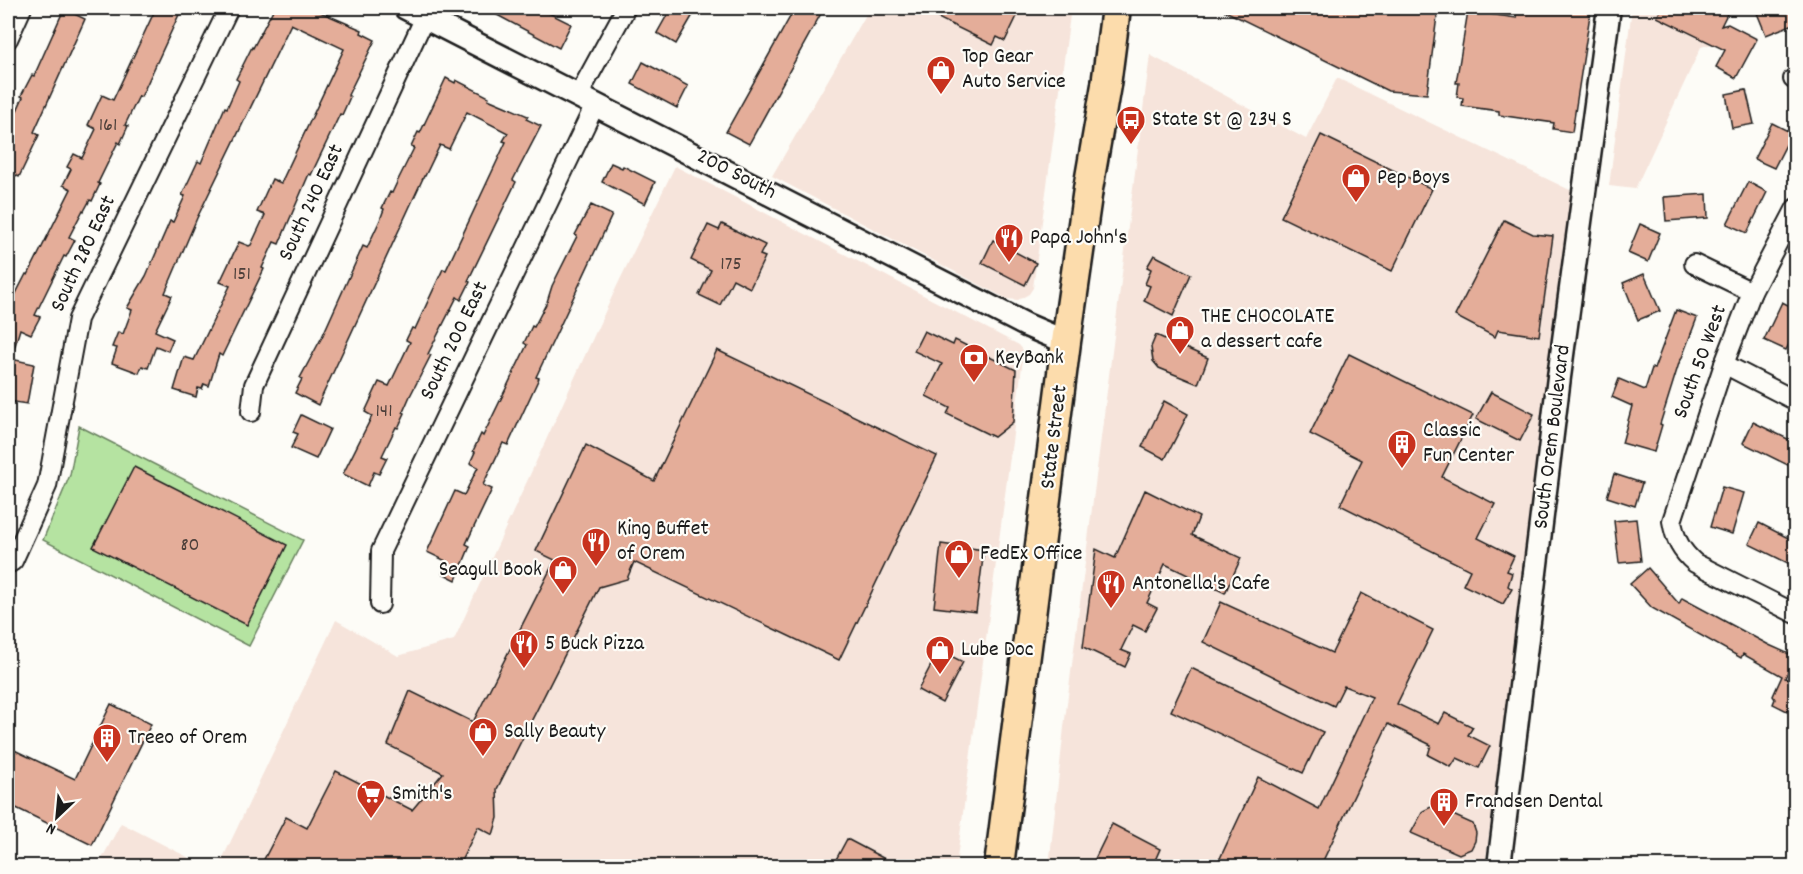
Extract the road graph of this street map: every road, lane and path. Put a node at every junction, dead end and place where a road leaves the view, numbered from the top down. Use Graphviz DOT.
graph roads {
  1 [pos="22,8"];
  2 [pos="229,8"];
  3 [pos="626,8"];
  4 [pos="1116,8"];
  5 [pos="1609,8"];
  6 [pos="415,13"];
  7 [pos="8,39"];
  8 [pos="586,100"];
  9 [pos="1796,208"];
  10 [pos="1694,264"];
  11 [pos="1752,292"];
  12 [pos="1066,342"];
  13 [pos="1724,364"];
  14 [pos="1796,401"];
  15 [pos="251,412"];
  16 [pos="8,564"];
  17 [pos="380,604"];
  18 [pos="1796,614"];
  19 [pos="999,867"];
  20 [pos="1500,867"];
  1 -- 7 [label="street"];
  2 -- 16 [label="street, South 280 East"];
  3 -- 8 [label="street, South 200 East"];
  4 -- 12 [label="main road, State Street"];
  5 -- 20 [label="street, South Orem Boulevard"];
  6 -- 8 [label="street, 200 South"];
  6 -- 15 [label="street, South 240 East"];
  8 -- 12 [label="street, 200 South"];
  8 -- 17 [label="street, South 200 East"];
  9 -- 11 [label="street, South 50 West"];
  10 -- 11 [label="street"];
  11 -- 13 [label="street, South 50 West"];
  12 -- 19 [label="main road, State Street"];
  13 -- 14 [label="street"];
  13 -- 18 [label="street, South 50 West"];
}
